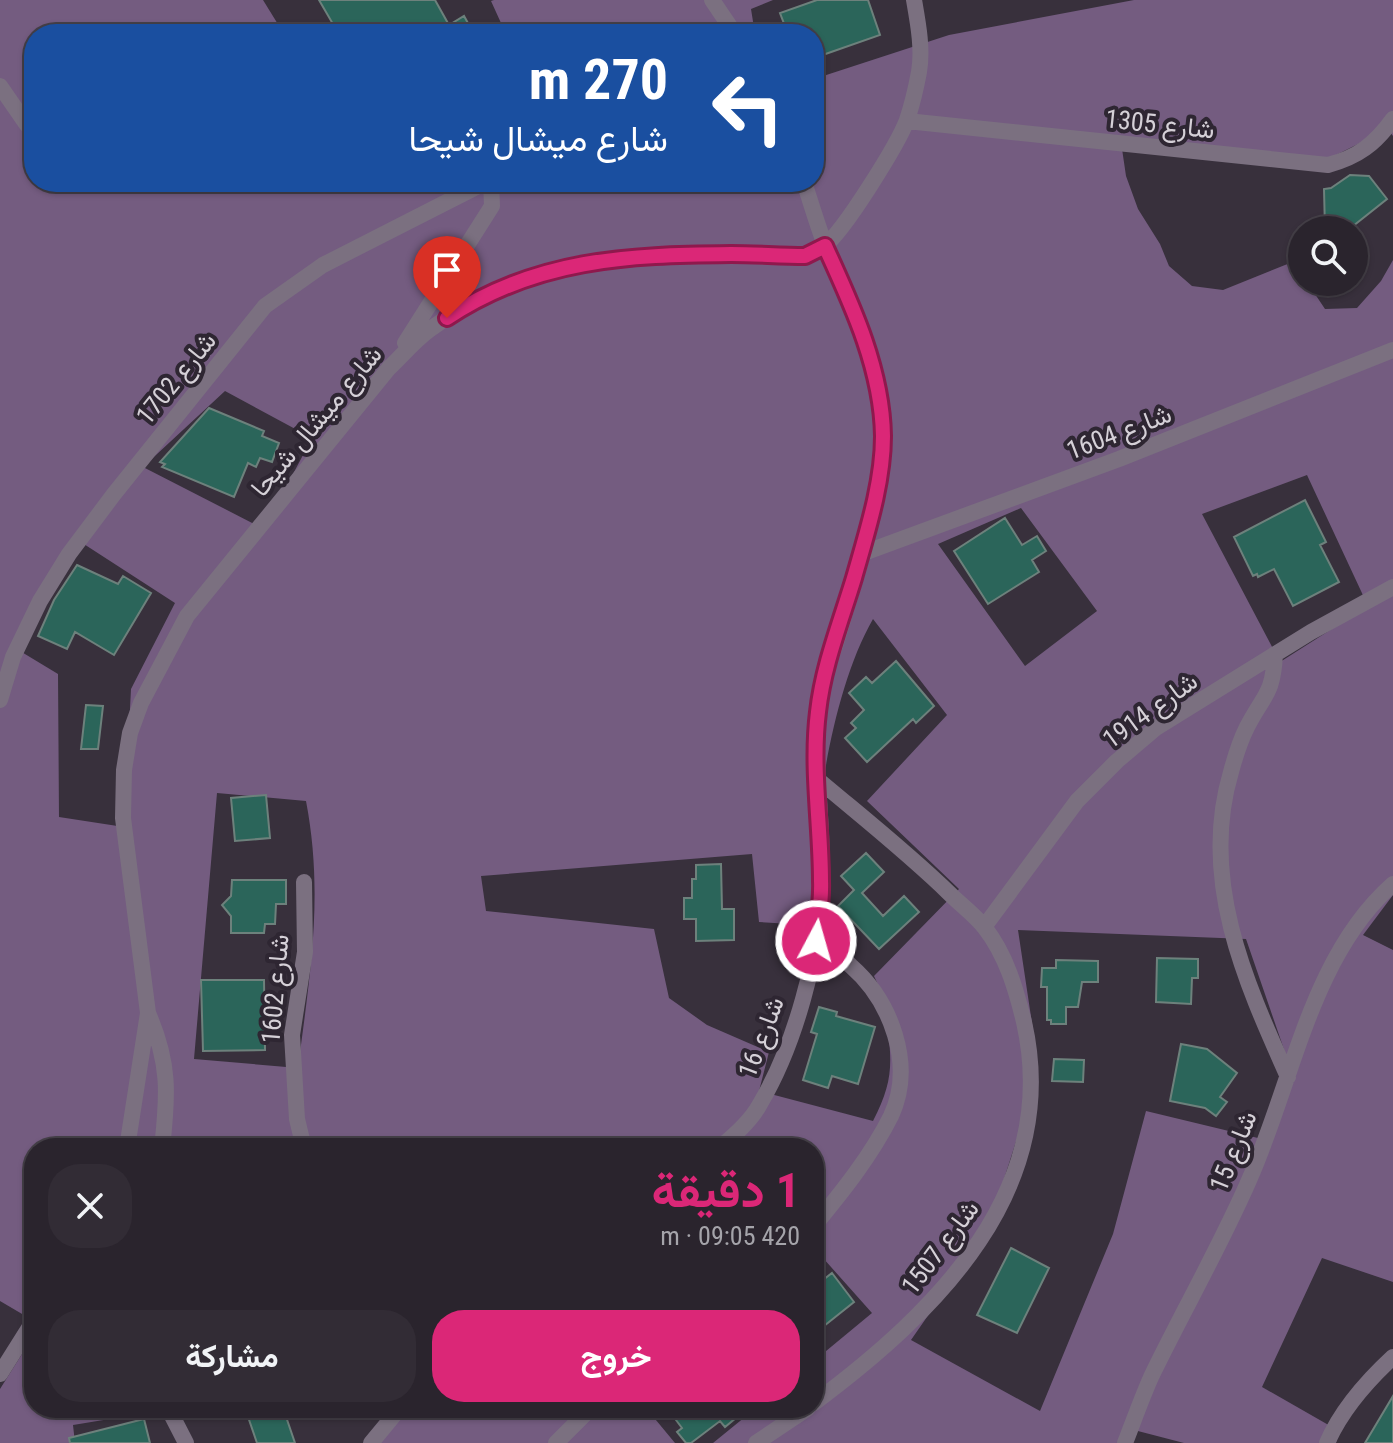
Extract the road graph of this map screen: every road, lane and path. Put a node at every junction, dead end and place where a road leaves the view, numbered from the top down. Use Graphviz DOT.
graph roads {
  1 [pos="712,0"];
  2 [pos="914,0"];
  3 [pos="728,24"];
  4 [pos="0,86"];
  5 [pos="1393,119"];
  6 [pos="24,121"];
  7 [pos="907,121"];
  8 [pos="469,192"];
  9 [pos="490,192"];
  10 [pos="807,192"];
  11 [pos="825,246"];
  12 [pos="1393,350"];
  13 [pos="389,368"];
  14 [pos="861,554"];
  15 [pos="1393,587"];
  16 [pos="1275,654"];
  17 [pos="0,700"];
  18 [pos="816,778"];
  19 [pos="304,882"];
  20 [pos="1393,884"];
  21 [pos="984,927"];
  22 [pos="816,941"];
  23 [pos="148,1013"];
  24 [pos="1288,1077"];
  25 [pos="129,1138"];
  26 [pos="162,1138"];
  27 [pos="302,1138"];
  28 [pos="729,1138"];
  29 [pos="824,1213"];
  30 [pos="24,1336"];
  31 [pos="1393,1357"];
  32 [pos="0,1374"];
  33 [pos="824,1396"];
  34 [pos="173,1418"];
  35 [pos="392,1418"];
  36 [pos="581,1418"];
  37 [pos="793,1418"];
  38 [pos="186,1443"];
  39 [pos="371,1443"];
  40 [pos="556,1443"];
  41 [pos="756,1443"];
  42 [pos="1125,1443"];
  43 [pos="1327,1443"];
  1 -- 3 [label="street"];
  2 -- 7 [label="street"];
  4 -- 6 [label="street"];
  5 -- 7 [label="street, شارع 1305"];
  7 -- 11 [label="street"];
  8 -- 17 [label="street, شارع 1702"];
  9 -- 13 [label="street"];
  10 -- 11 [label="street, شارع 16"];
  11 -- 13 [label="street, شارع ميشال شيحا"];
  11 -- 14 [label="street, شارع 16"];
  12 -- 14 [label="street, شارع 1604"];
  13 -- 23 [label="street, شارع ميشال شيحا"];
  14 -- 18 [label="street, شارع 16"];
  15 -- 16 [label="street, شارع 1914"];
  16 -- 21 [label="street, شارع 1914"];
  16 -- 24 [label="street"];
  18 -- 21 [label="street, شارع 1507"];
  18 -- 22 [label="street, شارع 16"];
  19 -- 27 [label="street, شارع 1602"];
  20 -- 24 [label="street, شارع 15"];
  21 -- 33 [label="street, شارع 1507"];
  22 -- 28 [label="street, شارع 16"];
  22 -- 29 [label="street"];
  23 -- 25 [label="street, شارع ميشال شيحا"];
  23 -- 26 [label="street"];
  24 -- 42 [label="street, شارع 15"];
  30 -- 32 [label="street"];
  31 -- 43 [label="street"];
  34 -- 38 [label="street"];
  35 -- 39 [label="street"];
  36 -- 40 [label="street"];
  37 -- 41 [label="street"];
}
